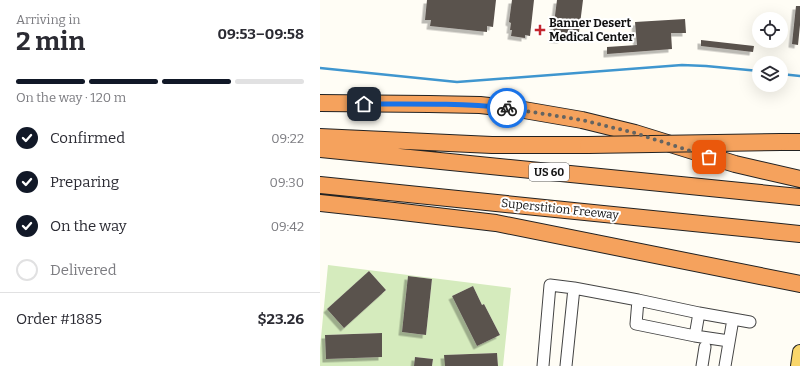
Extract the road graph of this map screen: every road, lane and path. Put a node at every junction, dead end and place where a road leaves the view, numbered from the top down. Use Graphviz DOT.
graph roads {
  1 [pos="320,103"];
  2 [pos="320,137"];
  3 [pos="800,142"];
  4 [pos="320,149"];
  5 [pos="800,179"];
  6 [pos="320,185"];
  7 [pos="800,197"];
  8 [pos="320,203"];
  9 [pos="800,234"];
  10 [pos="800,284"];
  11 [pos="574,288"];
  12 [pos="638,300"];
  13 [pos="699,313"];
  14 [pos="733,319"];
  15 [pos="750,322"];
  16 [pos="695,336"];
  17 [pos="729,341"];
  18 [pos="705,347"];
  19 [pos="800,352"];
  20 [pos="543,366"];
  21 [pos="566,366"];
  22 [pos="702,366"];
  23 [pos="725,366"];
  24 [pos="798,366"];
  1 -- 5 [label="highway"];
  2 -- 3 [label="highway, bridge"];
  4 -- 7 [label="highway, US 60"];
  6 -- 9 [label="highway, Superstition Freeway"];
  8 -- 10 [label="highway"];
  11 -- 12 [label="lane"];
  11 -- 20 [label="lane"];
  11 -- 21 [label="lane"];
  12 -- 13 [label="lane"];
  12 -- 16 [label="lane"];
  13 -- 14 [label="lane"];
  13 -- 16 [label="lane"];
  14 -- 15 [label="lane"];
  14 -- 17 [label="lane"];
  16 -- 17 [label="lane"];
  17 -- 23 [label="lane"];
  18 -- 22 [label="lane"];
  19 -- 24 [label="main road"];
}
